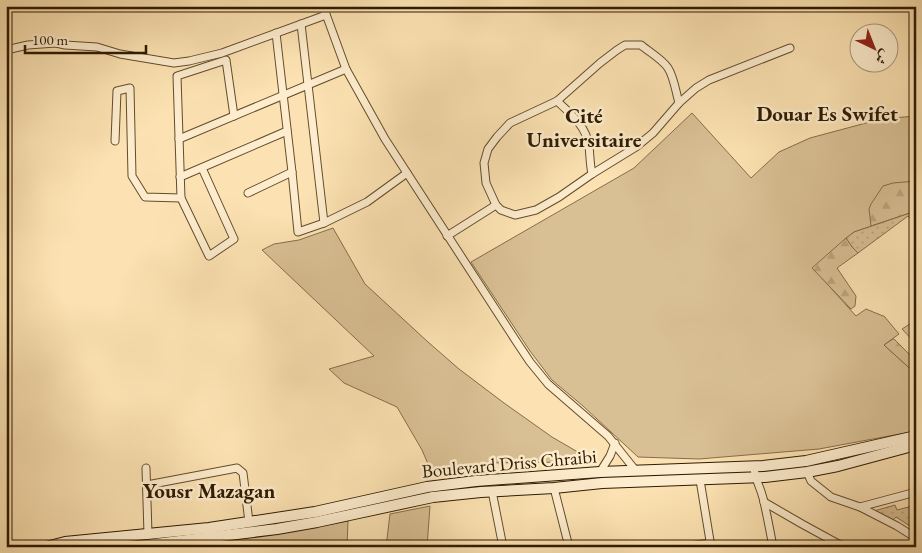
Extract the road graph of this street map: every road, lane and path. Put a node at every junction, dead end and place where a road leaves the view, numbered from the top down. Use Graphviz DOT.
graph roads {
  1 [pos="323,6"];
  2 [pos="326,15"];
  3 [pos="301,24"];
  4 [pos="276,33"];
  5 [pos="790,48"];
  6 [pos="6,50"];
  7 [pos="346,69"];
  8 [pos="308,85"];
  9 [pos="283,95"];
  10 [pos="557,101"];
  11 [pos="679,103"];
  12 [pos="234,116"];
  13 [pos="287,131"];
  14 [pos="179,138"];
  15 [pos="115,141"];
  16 [pos="202,168"];
  17 [pos="292,172"];
  18 [pos="407,173"];
  19 [pos="592,174"];
  20 [pos="180,177"];
  21 [pos="248,193"];
  22 [pos="181,198"];
  23 [pos="496,205"];
  24 [pos="324,223"];
  25 [pos="447,236"];
  26 [pos="916,436"];
  27 [pos="615,443"];
  28 [pos="916,445"];
  29 [pos="759,467"];
  30 [pos="146,468"];
  31 [pos="636,471"];
  32 [pos="600,472"];
  33 [pos="807,472"];
  34 [pos="760,478"];
  35 [pos="700,480"];
  36 [pos="147,485"];
  37 [pos="554,488"];
  38 [pos="492,491"];
  39 [pos="916,492"];
  40 [pos="764,502"];
  41 [pos="860,508"];
  42 [pos="339,512"];
  43 [pos="316,517"];
  44 [pos="249,522"];
  45 [pos="148,534"];
  46 [pos="916,538"];
  47 [pos="196,543"];
  48 [pos="711,545"];
  49 [pos="46,547"];
  50 [pos="131,547"];
  51 [pos="502,547"];
  52 [pos="569,547"];
  53 [pos="682,547"];
  54 [pos="773,547"];
  55 [pos="844,547"];
  1 -- 2 [label="street"];
  2 -- 3 [label="street"];
  2 -- 7 [label="street"];
  3 -- 4 [label="street"];
  3 -- 8 [label="street"];
  4 -- 6 [label="street"];
  4 -- 9 [label="street"];
  5 -- 11 [label="street"];
  7 -- 8 [label="street"];
  7 -- 18 [label="street"];
  8 -- 9 [label="street"];
  8 -- 24 [label="street"];
  9 -- 12 [label="street"];
  9 -- 13 [label="street"];
  10 -- 11 [label="street"];
  10 -- 19 [label="street"];
  10 -- 23 [label="street"];
  11 -- 19 [label="street"];
  12 -- 14 [label="street"];
  12 -- 14 [label="street"];
  13 -- 16 [label="street"];
  13 -- 17 [label="street"];
  14 -- 20 [label="street"];
  15 -- 22 [label="street"];
  16 -- 20 [label="street"];
  16 -- 22 [label="street"];
  17 -- 21 [label="street"];
  17 -- 24 [label="street"];
  18 -- 24 [label="street"];
  18 -- 25 [label="street"];
  19 -- 23 [label="street"];
  20 -- 22 [label="street"];
  23 -- 25 [label="street"];
  25 -- 27 [label="street"];
  26 -- 29 [label="main road, Boulevard Driss Chraibi"];
  27 -- 31 [label="street"];
  27 -- 32 [label="street"];
  28 -- 33 [label="main road, Boulevard Driss Chraibi"];
  29 -- 31 [label="main road, Boulevard Driss Chraibi"];
  29 -- 34 [label="street"];
  30 -- 36 [label="street"];
  31 -- 32 [label="main road, Boulevard Driss Chraibi"];
  32 -- 42 [label="main road, Boulevard Driss Chraibi"];
  33 -- 34 [label="main road, Boulevard Driss Chraibi"];
  33 -- 41 [label="street"];
  34 -- 35 [label="main road, Boulevard Driss Chraibi"];
  34 -- 40 [label="street"];
  35 -- 37 [label="main road, Boulevard Driss Chraibi"];
  35 -- 48 [label="street"];
  36 -- 44 [label="street"];
  36 -- 45 [label="street"];
  37 -- 38 [label="main road, Boulevard Driss Chraibi"];
  37 -- 52 [label="street"];
  38 -- 42 [label="main road, Boulevard Driss Chraibi"];
  38 -- 51 [label="street"];
  39 -- 41 [label="street"];
  40 -- 54 [label="street"];
  40 -- 55 [label="street"];
  41 -- 46 [label="street"];
  42 -- 43 [label="main road, Boulevard Driss Chraibi"];
  43 -- 44 [label="main road, Boulevard Driss Chraibi"];
  43 -- 47 [label="main road, Boulevard Driss Chraibi"];
  44 -- 45 [label="main road, Boulevard Driss Chraibi"];
  45 -- 49 [label="main road, Boulevard Driss Chraibi"];
  47 -- 50 [label="main road, Boulevard Driss Chraibi"];
  48 -- 53 [label="street"];
}
